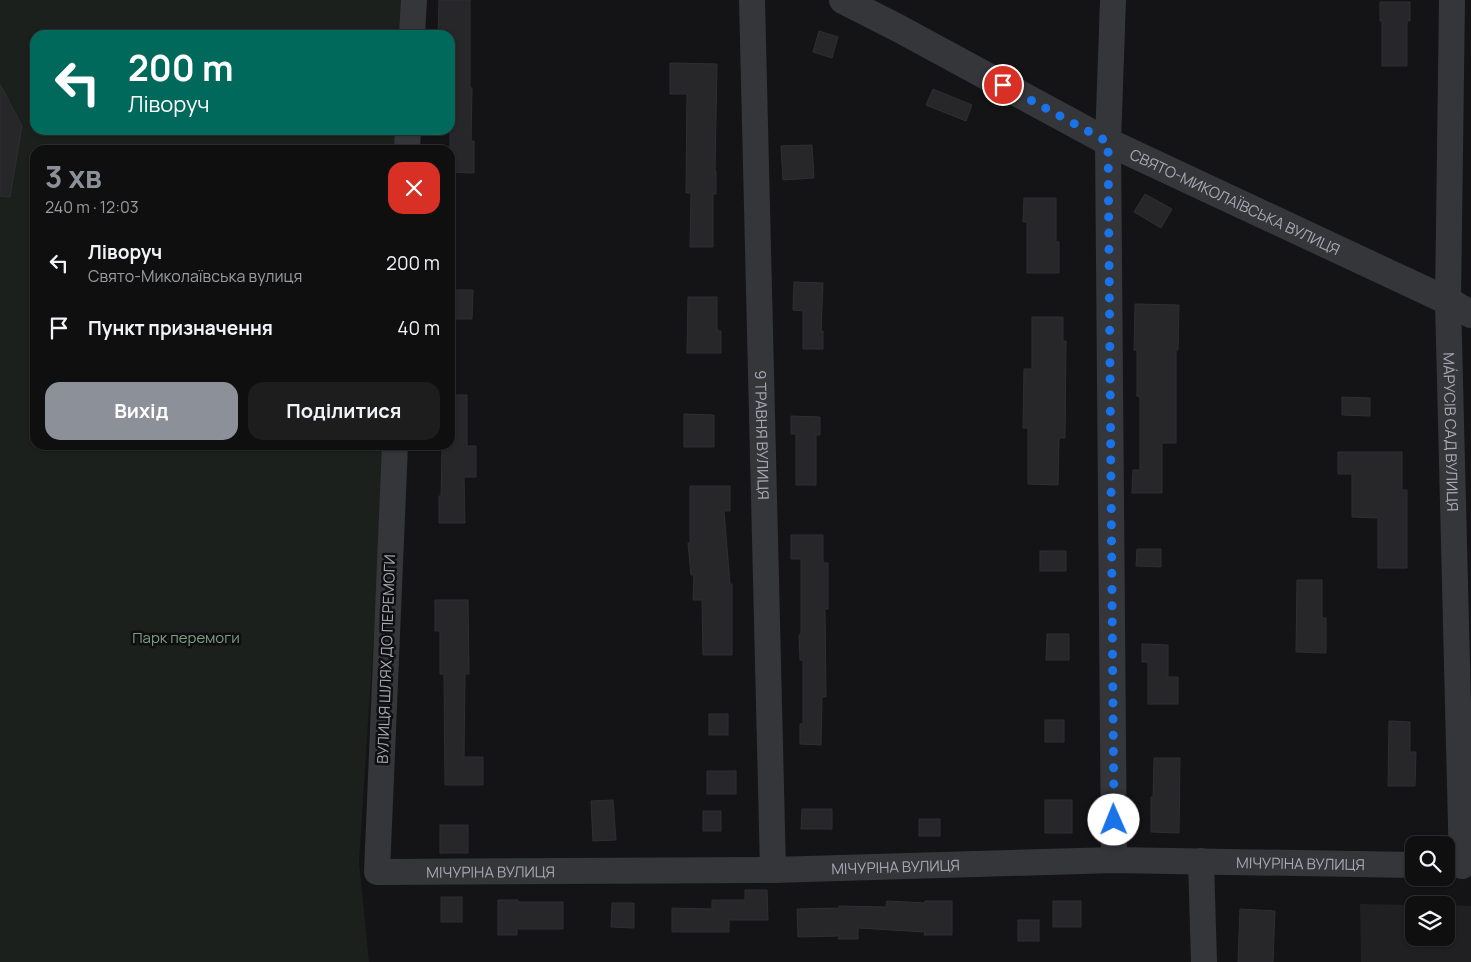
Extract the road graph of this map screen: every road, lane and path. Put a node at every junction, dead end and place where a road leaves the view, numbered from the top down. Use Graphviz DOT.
graph roads {
  1 [pos="414,0"];
  2 [pos="752,0"];
  3 [pos="843,0"];
  4 [pos="1113,0"];
  5 [pos="1452,0"];
  6 [pos="412,30"];
  7 [pos="1108,142"];
  8 [pos="1459,308"];
  9 [pos="395,450"];
  10 [pos="1114,860"];
  11 [pos="1201,861"];
  12 [pos="1405,865"];
  13 [pos="1460,866"];
  14 [pos="773,870"];
  15 [pos="377,872"];
  16 [pos="1204,962"];
  1 -- 6 [label="street"];
  2 -- 14 [label="street, 9 ТРАВНЯ ВУЛИЦЯ"];
  3 -- 7 [label="street, СВЯТО-МИКОЛАЇВСЬКА ВУЛИЦЯ"];
  4 -- 7 [label="street"];
  5 -- 8 [label="street, МÁРУСІВ САД ВУЛИЦЯ"];
  7 -- 8 [label="street, СВЯТО-МИКОЛАЇВСЬКА ВУЛИЦЯ"];
  7 -- 10 [label="street"];
  8 -- 13 [label="street, МÁРУСІВ САД ВУЛИЦЯ"];
  9 -- 15 [label="street, ВУЛИЦЯ ШЛЯХ ДО ПЕРЕМОГИ"];
  10 -- 11 [label="street, МІЧУРІНА ВУЛИЦЯ"];
  10 -- 14 [label="street, МІЧУРІНА ВУЛИЦЯ"];
  11 -- 12 [label="street, МІЧУРІНА ВУЛИЦЯ"];
  11 -- 16 [label="street"];
  14 -- 15 [label="street, МІЧУРІНА ВУЛИЦЯ"];
}
